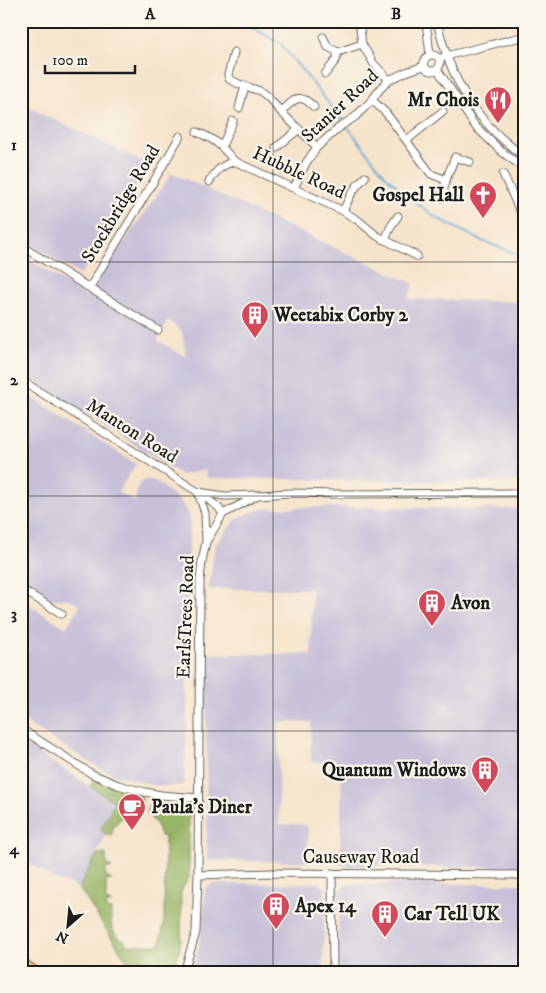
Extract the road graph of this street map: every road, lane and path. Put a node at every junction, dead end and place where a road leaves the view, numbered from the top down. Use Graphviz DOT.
graph roads {
  1 [pos="359,21"];
  2 [pos="426,21"];
  3 [pos="437,21"];
  4 [pos="525,36"];
  5 [pos="323,37"];
  6 [pos="362,44"];
  7 [pos="234,52"];
  8 [pos="338,52"];
  9 [pos="430,55"];
  10 [pos="443,58"];
  11 [pos="424,66"];
  12 [pos="437,69"];
  13 [pos="325,74"];
  14 [pos="389,80"];
  15 [pos="246,86"];
  16 [pos="372,100"];
  17 [pos="314,107"];
  18 [pos="239,108"];
  19 [pos="443,111"];
  20 [pos="281,112"];
  21 [pos="477,112"];
  22 [pos="469,118"];
  23 [pos="233,121"];
  24 [pos="299,129"];
  25 [pos="197,132"];
  26 [pos="180,136"];
  27 [pos="406,140"];
  28 [pos="222,146"];
  29 [pos="317,147"];
  30 [pos="276,148"];
  31 [pos="525,156"];
  32 [pos="234,161"];
  33 [pos="470,162"];
  34 [pos="525,169"];
  35 [pos="503,174"];
  36 [pos="365,178"];
  37 [pos="446,180"];
  38 [pos="208,182"];
  39 [pos="294,188"];
  40 [pos="442,198"];
  41 [pos="525,209"];
  42 [pos="343,211"];
  43 [pos="398,216"];
  44 [pos="385,240"];
  45 [pos="21,246"];
  46 [pos="417,256"];
  47 [pos="90,287"];
  48 [pos="158,330"];
  49 [pos="21,380"];
  50 [pos="198,492"];
  51 [pos="525,493"];
  52 [pos="258,495"];
  53 [pos="223,514"];
  54 [pos="206,542"];
  55 [pos="21,589"];
  56 [pos="62,614"];
  57 [pos="21,729"];
  58 [pos="198,798"];
  59 [pos="332,873"];
  60 [pos="525,874"];
  61 [pos="198,875"];
  62 [pos="21,962"];
  63 [pos="36,972"];
  64 [pos="184,972"];
  65 [pos="333,972"];
  1 -- 6 [label="street"];
  2 -- 9 [label="street"];
  3 -- 10 [label="street"];
  4 -- 10 [label="street"];
  5 -- 8 [label="street"];
  6 -- 8 [label="street"];
  6 -- 14 [label="street"];
  7 -- 15 [label="street"];
  8 -- 13 [label="street"];
  9 -- 10 [label="street"];
  9 -- 11 [label="street"];
  10 -- 12 [label="street"];
  10 -- 21 [label="street"];
  11 -- 12 [label="street"];
  11 -- 14 [label="street, Stanier Road"];
  12 -- 22 [label="street"];
  14 -- 16 [label="street, Stanier Road"];
  15 -- 18 [label="street"];
  15 -- 20 [label="street"];
  16 -- 27 [label="street"];
  16 -- 29 [label="street, Stanier Road"];
  17 -- 20 [label="street"];
  19 -- 27 [label="street"];
  20 -- 24 [label="street"];
  21 -- 22 [label="street"];
  21 -- 31 [label="street"];
  22 -- 34 [label="street"];
  23 -- 28 [label="street"];
  24 -- 29 [label="street"];
  24 -- 30 [label="street"];
  25 -- 28 [label="street, Hubble Road"];
  26 -- 47 [label="street, Stockbridge Road"];
  27 -- 37 [label="street"];
  28 -- 32 [label="street, Hubble Road"];
  29 -- 39 [label="street, Stanier Road"];
  32 -- 38 [label="street"];
  32 -- 39 [label="street, Hubble Road"];
  33 -- 37 [label="street"];
  35 -- 41 [label="street"];
  36 -- 42 [label="street"];
  37 -- 40 [label="street"];
  39 -- 42 [label="street, Hubble Road"];
  42 -- 44 [label="street, Hubble Road"];
  43 -- 44 [label="street"];
  44 -- 46 [label="street, Hubble Road"];
  45 -- 47 [label="street"];
  47 -- 48 [label="street"];
  49 -- 50 [label="street, Manton Road"];
  50 -- 52 [label="street"];
  50 -- 53 [label="street, Manton Road"];
  50 -- 54 [label="street"];
  51 -- 52 [label="street"];
  52 -- 53 [label="street"];
  53 -- 54 [label="street, EarlsTrees Road"];
  54 -- 58 [label="street, EarlsTrees Road"];
  55 -- 56 [label="street"];
  57 -- 58 [label="street"];
  58 -- 61 [label="street, EarlsTrees Road"];
  59 -- 60 [label="street, Causeway Road"];
  59 -- 61 [label="street, Causeway Road"];
  59 -- 65 [label="street"];
  61 -- 64 [label="street, EarlsTrees Road"];
  62 -- 63 [label="main road"];
}
